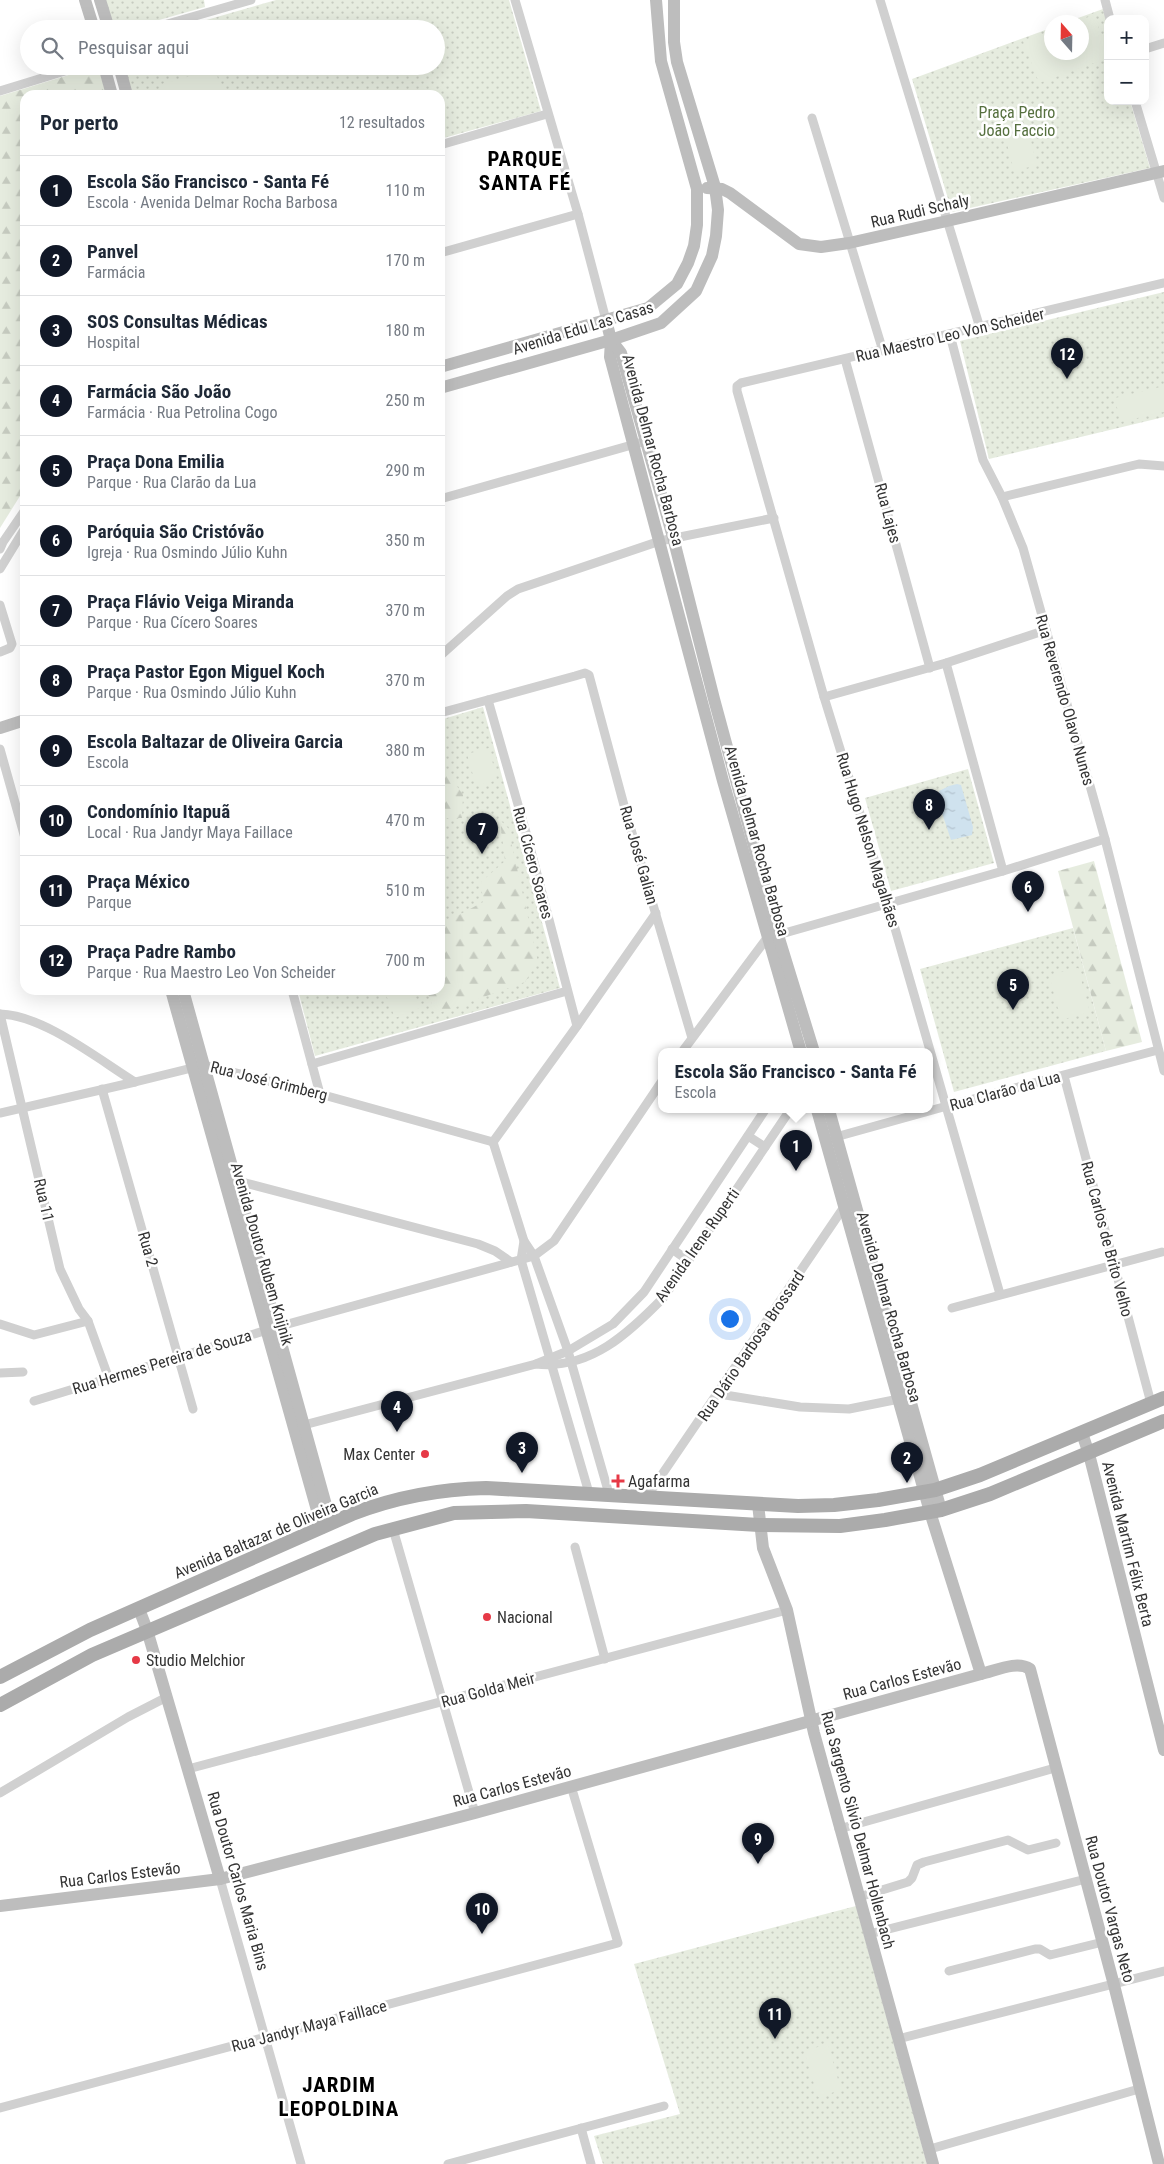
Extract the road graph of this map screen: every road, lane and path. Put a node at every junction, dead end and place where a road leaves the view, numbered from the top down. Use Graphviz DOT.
graph roads {
  1 [pos="85,0"];
  2 [pos="100,0"];
  3 [pos="210,0"];
  4 [pos="251,0"];
  5 [pos="515,0"];
  6 [pos="656,0"];
  7 [pos="674,0"];
  8 [pos="880,0"];
  9 [pos="1105,0"];
  10 [pos="213,11"];
  11 [pos="1109,15"];
  12 [pos="91,20"];
  13 [pos="106,20"];
  14 [pos="182,20"];
  15 [pos="658,42"];
  16 [pos="674,42"];
  17 [pos="1164,43"];
  18 [pos="1149,47"];
  19 [pos="52,75"];
  20 [pos="106,75"];
  21 [pos="121,75"];
  22 [pos="111,90"];
  23 [pos="126,90"];
  24 [pos="0,91"];
  25 [pos="1136,105"];
  26 [pos="547,114"];
  27 [pos="812,118"];
  28 [pos="445,144"];
  29 [pos="1160,172"];
  30 [pos="698,188"];
  31 [pos="715,188"];
  32 [pos="1164,198"];
  33 [pos="578,214"];
  34 [pos="947,221"];
  35 [pos="849,243"];
  36 [pos="445,252"];
  37 [pos="1164,283"];
  38 [pos="606,320"];
  39 [pos="980,328"];
  40 [pos="950,335"];
  41 [pos="610,340"];
  42 [pos="882,351"];
  43 [pos="845,359"];
  44 [pos="445,366"];
  45 [pos="737,386"];
  46 [pos="445,387"];
  47 [pos="640,443"];
  48 [pos="1164,466"];
  49 [pos="1002,496"];
  50 [pos="445,499"];
  51 [pos="20,517"];
  52 [pos="774,518"];
  53 [pos="20,536"];
  54 [pos="673,537"];
  55 [pos="660,541"];
  56 [pos="0,549"];
  57 [pos="0,569"];
  58 [pos="0,605"];
  59 [pos="1046,630"];
  60 [pos="0,652"];
  61 [pos="445,652"];
  62 [pos="946,663"];
  63 [pos="930,668"];
  64 [pos="824,698"];
  65 [pos="488,700"];
  66 [pos="445,712"];
  67 [pos="20,722"];
  68 [pos="0,728"];
  69 [pos="0,749"];
  70 [pos="20,820"];
  71 [pos="1105,840"];
  72 [pos="1003,871"];
  73 [pos="888,904"];
  74 [pos="656,913"];
  75 [pos="773,937"];
  76 [pos="567,990"];
  77 [pos="173,995"];
  78 [pos="184,995"];
  79 [pos="293,995"];
  80 [pos="0,1014"];
  81 [pos="577,1026"];
  82 [pos="692,1038"];
  83 [pos="810,1039"];
  84 [pos="685,1048"];
  85 [pos="801,1048"];
  86 [pos="804,1048"];
  87 [pos="813,1048"];
  88 [pos="930,1048"];
  89 [pos="1158,1050"];
  90 [pos="933,1058"];
  91 [pos="312,1064"];
  92 [pos="198,1066"];
  93 [pos="1164,1071"];
  94 [pos="1064,1076"];
  95 [pos="135,1082"];
  96 [pos="658,1087"];
  97 [pos="102,1089"];
  98 [pos="320,1094"];
  99 [pos="947,1106"];
  100 [pos="23,1107"];
  101 [pos="933,1110"];
  102 [pos="763,1113"];
  103 [pos="788,1113"];
  104 [pos="818,1113"];
  105 [pos="829,1113"];
  106 [pos="922,1113"];
  107 [pos="0,1114"];
  108 [pos="748,1136"];
  109 [pos="831,1139"];
  110 [pos="492,1142"];
  111 [pos="765,1147"];
  112 [pos="230,1180"];
  113 [pos="853,1192"];
  114 [pos="843,1209"];
  115 [pos="524,1241"];
  116 [pos="672,1249"];
  117 [pos="1162,1252"];
  118 [pos="534,1256"];
  119 [pos="521,1260"];
  120 [pos="689,1261"];
  121 [pos="510,1262"];
  122 [pos="1114,1264"];
  123 [pos="1000,1294"];
  124 [pos="952,1308"];
  125 [pos="88,1321"];
  126 [pos="0,1324"];
  127 [pos="272,1328"];
  128 [pos="568,1351"];
  129 [pos="179,1357"];
  130 [pos="550,1357"];
  131 [pos="571,1362"];
  132 [pos="536,1364"];
  133 [pos="554,1366"];
  134 [pos="23,1372"];
  135 [pos="0,1373"];
  136 [pos="108,1379"];
  137 [pos="719,1394"];
  138 [pos="904,1398"];
  139 [pos="1158,1400"];
  140 [pos="34,1401"];
  141 [pos="193,1409"];
  142 [pos="1164,1422"];
  143 [pos="299,1426"];
  144 [pos="1082,1433"];
  145 [pos="1089,1454"];
  146 [pos="930,1492"];
  147 [pos="589,1493"];
  148 [pos="609,1494"];
  149 [pos="646,1498"];
  150 [pos="758,1504"];
  151 [pos="935,1511"];
  152 [pos="759,1525"];
  153 [pos="326,1526"];
  154 [pos="393,1529"];
  155 [pos="575,1547"];
  156 [pos="139,1609"];
  157 [pos="787,1610"];
  158 [pos="148,1630"];
  159 [pos="605,1659"];
  160 [pos="1025,1666"];
  161 [pos="981,1674"];
  162 [pos="0,1677"];
  163 [pos="167,1697"];
  164 [pos="444,1702"];
  165 [pos="0,1705"];
  166 [pos="810,1720"];
  167 [pos="1164,1750"];
  168 [pos="1055,1768"];
  169 [pos="188,1770"];
  170 [pos="571,1786"];
  171 [pos="0,1793"];
  172 [pos="475,1813"];
  173 [pos="839,1829"];
  174 [pos="1056,1843"];
  175 [pos="220,1879"];
  176 [pos="1086,1879"];
  177 [pos="858,1897"];
  178 [pos="0,1906"];
  179 [pos="868,1934"];
  180 [pos="1102,1942"];
  181 [pos="949,1971"];
  182 [pos="1164,1971"];
  183 [pos="1114,1985"];
  184 [pos="266,2037"];
  185 [pos="898,2040"];
  186 [pos="1139,2089"];
  187 [pos="664,2106"];
  188 [pos="0,2108"];
  189 [pos="580,2128"];
  190 [pos="930,2149"];
  191 [pos="301,2164"];
  192 [pos="448,2164"];
  193 [pos="591,2164"];
  194 [pos="934,2164"];
  195 [pos="1159,2164"];
  1 -- 12 [label="street"];
  2 -- 13 [label="street"];
  3 -- 10 [label="street"];
  4 -- 10 [label="street"];
  5 -- 26 [label="street"];
  6 -- 15 [label="street, Avenida Edu Las Casas"];
  7 -- 16 [label="street, Avenida Edu Las Casas"];
  8 -- 34 [label="street"];
  9 -- 11 [label="street"];
  10 -- 14 [label="street"];
  15 -- 16 [label="street"];
  15 -- 30 [label="street, Avenida Edu Las Casas"];
  16 -- 31 [label="street, Avenida Edu Las Casas"];
  17 -- 18 [label="street"];
  19 -- 24 [label="street"];
  20 -- 22 [label="street"];
  21 -- 23 [label="street"];
  25 -- 29 [label="street"];
  26 -- 28 [label="street"];
  26 -- 33 [label="street"];
  27 -- 35 [label="street"];
  29 -- 32 [label="street"];
  29 -- 34 [label="street, Rua Rudi Schaly"];
  30 -- 31 [label="street, Rua Rudi Schaly"];
  30 -- 38 [label="street, Avenida Edu Las Casas"];
  31 -- 35 [label="street, Rua Rudi Schaly"];
  31 -- 41 [label="street, Avenida Edu Las Casas"];
  33 -- 36 [label="street"];
  33 -- 38 [label="street"];
  34 -- 35 [label="street, Rua Rudi Schaly"];
  34 -- 39 [label="street"];
  35 -- 42 [label="street"];
  37 -- 39 [label="street, Rua Maestro Leo Von Scheider"];
  38 -- 41 [label="street, Avenida Delmar Rocha Barbosa"];
  38 -- 44 [label="street, Avenida Edu Las Casas"];
  39 -- 40 [label="street, Rua Maestro Leo Von Scheider"];
  40 -- 42 [label="street, Rua Maestro Leo Von Scheider"];
  40 -- 49 [label="street, Rua Reverendo Olavo Nunes"];
  41 -- 46 [label="street, Avenida Edu Las Casas"];
  41 -- 47 [label="street, Avenida Delmar Rocha Barbosa"];
  42 -- 43 [label="street, Rua Maestro Leo Von Scheider"];
  43 -- 45 [label="street, Rua Maestro Leo Von Scheider"];
  43 -- 63 [label="street, Rua Lajes"];
  45 -- 52 [label="street, Rua Hugo Nelson Magalhães"];
  47 -- 50 [label="street"];
  47 -- 54 [label="street, Avenida Delmar Rocha Barbosa"];
  47 -- 55 [label="street, Avenida Delmar Rocha Barbosa"];
  48 -- 49 [label="street"];
  49 -- 59 [label="street, Rua Reverendo Olavo Nunes"];
  51 -- 56 [label="street"];
  52 -- 54 [label="street"];
  52 -- 64 [label="street, Rua Hugo Nelson Magalhães"];
  53 -- 57 [label="street"];
  54 -- 55 [label="street"];
  54 -- 75 [label="street, Avenida Delmar Rocha Barbosa"];
  55 -- 61 [label="street"];
  55 -- 75 [label="street, Avenida Delmar Rocha Barbosa"];
  58 -- 60 [label="street"];
  59 -- 62 [label="street"];
  59 -- 71 [label="street, Rua Reverendo Olavo Nunes"];
  62 -- 63 [label="street"];
  62 -- 72 [label="street"];
  63 -- 64 [label="street"];
  64 -- 73 [label="street, Rua Hugo Nelson Magalhães"];
  65 -- 66 [label="street"];
  65 -- 74 [label="street, Rua José Galian"];
  65 -- 76 [label="street, Rua Cícero Soares"];
  67 -- 68 [label="street"];
  69 -- 70 [label="street"];
  71 -- 72 [label="street"];
  71 -- 89 [label="street, Rua Reverendo Olavo Nunes"];
  72 -- 73 [label="street"];
  73 -- 75 [label="street"];
  73 -- 88 [label="street, Rua Hugo Nelson Magalhães"];
  74 -- 81 [label="street"];
  74 -- 82 [label="street, Rua José Galian"];
  75 -- 82 [label="street"];
  75 -- 83 [label="street, Avenida Delmar Rocha Barbosa"];
  75 -- 85 [label="street, Avenida Delmar Rocha Barbosa"];
  76 -- 81 [label="street, Rua Cícero Soares"];
  76 -- 91 [label="street"];
  77 -- 92 [label="street, Avenida Doutor Rubem Knijnik"];
  78 -- 92 [label="street, Avenida Doutor Rubem Knijnik"];
  79 -- 91 [label="street"];
  80 -- 95 [label="street"];
  80 -- 100 [label="street, Rua 11"];
  81 -- 110 [label="street"];
  82 -- 84 [label="street"];
  83 -- 86 [label="street"];
  83 -- 87 [label="street, Avenida Delmar Rocha Barbosa"];
  89 -- 93 [label="street, Rua Reverendo Olavo Nunes"];
  89 -- 94 [label="street, Rua Clarão da Lua"];
  90 -- 99 [label="street, Rua Hugo Nelson Magalhães"];
  91 -- 98 [label="street"];
  92 -- 95 [label="street, Rua José Grimberg"];
  92 -- 98 [label="street, Rua José Grimberg"];
  92 -- 112 [label="street, Avenida Doutor Rubem Knijnik"];
  94 -- 99 [label="street, Rua Clarão da Lua"];
  94 -- 122 [label="street, Rua Carlos de Brito Velho"];
  95 -- 97 [label="street, Rua José Grimberg"];
  96 -- 118 [label="street, Rua Hermes Pereira de Souza"];
  97 -- 100 [label="street, Rua José Grimberg"];
  97 -- 129 [label="street, Rua 2"];
  98 -- 110 [label="street, Rua José Grimberg"];
  99 -- 101 [label="street, Rua Clarão da Lua"];
  99 -- 123 [label="street, Rua Hugo Nelson Magalhães"];
  100 -- 107 [label="street, Rua José Grimberg"];
  100 -- 125 [label="street, Rua 11"];
  102 -- 108 [label="street, Avenida Irene Ruperti"];
  103 -- 111 [label="street, Avenida Irene Ruperti"];
  104 -- 109 [label="street, Avenida Delmar Rocha Barbosa"];
  105 -- 109 [label="street, Avenida Delmar Rocha Barbosa"];
  106 -- 109 [label="street, Rua Clarão da Lua"];
  108 -- 111 [label="street"];
  108 -- 116 [label="street, Avenida Irene Ruperti"];
  109 -- 113 [label="street, Avenida Delmar Rocha Barbosa"];
  109 -- 114 [label="street, Avenida Delmar Rocha Barbosa"];
  110 -- 115 [label="street"];
  111 -- 120 [label="street, Avenida Irene Ruperti"];
  112 -- 121 [label="street"];
  112 -- 127 [label="street, Avenida Doutor Rubem Knijnik"];
  113 -- 114 [label="street, Rua Dário Barbosa Brossard"];
  113 -- 138 [label="street, Avenida Delmar Rocha Barbosa"];
  114 -- 137 [label="street, Rua Dário Barbosa Brossard"];
  114 -- 138 [label="street, Avenida Delmar Rocha Barbosa"];
  115 -- 118 [label="street"];
  115 -- 119 [label="street"];
  116 -- 120 [label="street"];
  116 -- 128 [label="street, Avenida Irene Ruperti"];
  117 -- 122 [label="street"];
  118 -- 119 [label="street, Rua Hermes Pereira de Souza"];
  118 -- 128 [label="street"];
  119 -- 121 [label="street, Rua Hermes Pereira de Souza"];
  119 -- 130 [label="street"];
  120 -- 131 [label="street, Avenida Irene Ruperti"];
  121 -- 127 [label="street, Rua Hermes Pereira de Souza"];
  122 -- 123 [label="street"];
  122 -- 139 [label="street, Rua Carlos de Brito Velho"];
  123 -- 124 [label="street"];
  125 -- 126 [label="street"];
  125 -- 136 [label="street, Rua 11"];
  127 -- 129 [label="street, Rua Hermes Pereira de Souza"];
  127 -- 143 [label="street, Avenida Doutor Rubem Knijnik"];
  128 -- 130 [label="street, Avenida Irene Ruperti"];
  128 -- 131 [label="street"];
  129 -- 136 [label="street, Rua Hermes Pereira de Souza"];
  129 -- 141 [label="street, Rua 2"];
  130 -- 132 [label="street, Avenida Irene Ruperti"];
  130 -- 133 [label="street"];
  131 -- 133 [label="street, Avenida Irene Ruperti"];
  131 -- 148 [label="street"];
  132 -- 133 [label="street, Avenida Irene Ruperti"];
  132 -- 143 [label="street"];
  133 -- 147 [label="street"];
  134 -- 135 [label="street"];
  136 -- 140 [label="street, Rua Hermes Pereira de Souza"];
  137 -- 138 [label="street"];
  137 -- 149 [label="street, Rua Dário Barbosa Brossard"];
  138 -- 146 [label="street, Avenida Delmar Rocha Barbosa"];
  139 -- 144 [label="main road, Avenida Baltazar de Oliveira Garcia"];
  142 -- 145 [label="main road"];
  143 -- 153 [label="street, Avenida Doutor Rubem Knijnik"];
  144 -- 145 [label="street, Avenida Martim Félix Berta"];
  144 -- 146 [label="main road, Avenida Baltazar de Oliveira Garcia"];
  145 -- 151 [label="main road"];
  145 -- 167 [label="street, Avenida Martim Félix Berta"];
  146 -- 150 [label="main road, Avenida Baltazar de Oliveira Garcia"];
  146 -- 151 [label="street, Avenida Delmar Rocha Barbosa"];
  147 -- 148 [label="main road, Avenida Baltazar de Oliveira Garcia"];
  147 -- 153 [label="main road, Avenida Baltazar de Oliveira Garcia"];
  148 -- 149 [label="main road, Avenida Baltazar de Oliveira Garcia"];
  149 -- 150 [label="main road, Avenida Baltazar de Oliveira Garcia"];
  150 -- 152 [label="street, Rua Sargento Silvio Delmar Hollenbach"];
  151 -- 152 [label="main road"];
  151 -- 161 [label="street, Avenida Delmar Rocha Barbosa"];
  152 -- 154 [label="main road"];
  152 -- 157 [label="street, Rua Sargento Silvio Delmar Hollenbach"];
  153 -- 156 [label="main road, Avenida Baltazar de Oliveira Garcia"];
  154 -- 158 [label="main road"];
  154 -- 164 [label="street"];
  155 -- 159 [label="street"];
  156 -- 158 [label="street, Rua Doutor Carlos Maria Bins"];
  156 -- 162 [label="main road, Avenida Baltazar de Oliveira Garcia"];
  157 -- 159 [label="street, Rua Golda Meir"];
  157 -- 166 [label="street, Rua Sargento Silvio Delmar Hollenbach"];
  158 -- 163 [label="street, Rua Doutor Carlos Maria Bins"];
  158 -- 165 [label="main road"];
  159 -- 164 [label="street, Rua Golda Meir"];
  160 -- 161 [label="street, Rua Carlos Estevão"];
  160 -- 168 [label="street, Rua Doutor Vargas Neto"];
  161 -- 166 [label="street, Rua Carlos Estevão"];
  163 -- 169 [label="street, Rua Doutor Carlos Maria Bins"];
  163 -- 171 [label="street"];
  164 -- 169 [label="street, Rua Golda Meir"];
  164 -- 172 [label="street"];
  166 -- 170 [label="street, Rua Carlos Estevão"];
  166 -- 173 [label="street, Rua Sargento Silvio Delmar Hollenbach"];
  168 -- 173 [label="street"];
  168 -- 176 [label="street, Rua Doutor Vargas Neto"];
  169 -- 175 [label="street, Rua Doutor Carlos Maria Bins"];
  170 -- 172 [label="street, Rua Carlos Estevão"];
  170 -- 184 [label="street, Rua Jandyr Maya Faillace"];
  172 -- 175 [label="street, Rua Carlos Estevão"];
  173 -- 177 [label="street, Rua Sargento Silvio Delmar Hollenbach"];
  174 -- 177 [label="street"];
  175 -- 178 [label="street, Rua Carlos Estevão"];
  175 -- 184 [label="street, Rua Doutor Carlos Maria Bins"];
  176 -- 179 [label="street"];
  176 -- 180 [label="street, Rua Doutor Vargas Neto"];
  177 -- 179 [label="street, Rua Sargento Silvio Delmar Hollenbach"];
  179 -- 185 [label="street, Rua Sargento Silvio Delmar Hollenbach"];
  180 -- 181 [label="street"];
  180 -- 183 [label="street, Rua Doutor Vargas Neto"];
  182 -- 183 [label="street"];
  183 -- 185 [label="street"];
  183 -- 186 [label="street, Rua Doutor Vargas Neto"];
  184 -- 188 [label="street, Rua Jandyr Maya Faillace"];
  184 -- 191 [label="street, Rua Doutor Carlos Maria Bins"];
  185 -- 190 [label="street, Rua Sargento Silvio Delmar Hollenbach"];
  186 -- 190 [label="street"];
  186 -- 195 [label="street, Rua Doutor Vargas Neto"];
  187 -- 189 [label="street"];
  189 -- 192 [label="street"];
  189 -- 193 [label="street"];
  190 -- 194 [label="street, Rua Sargento Silvio Delmar Hollenbach"];
}
